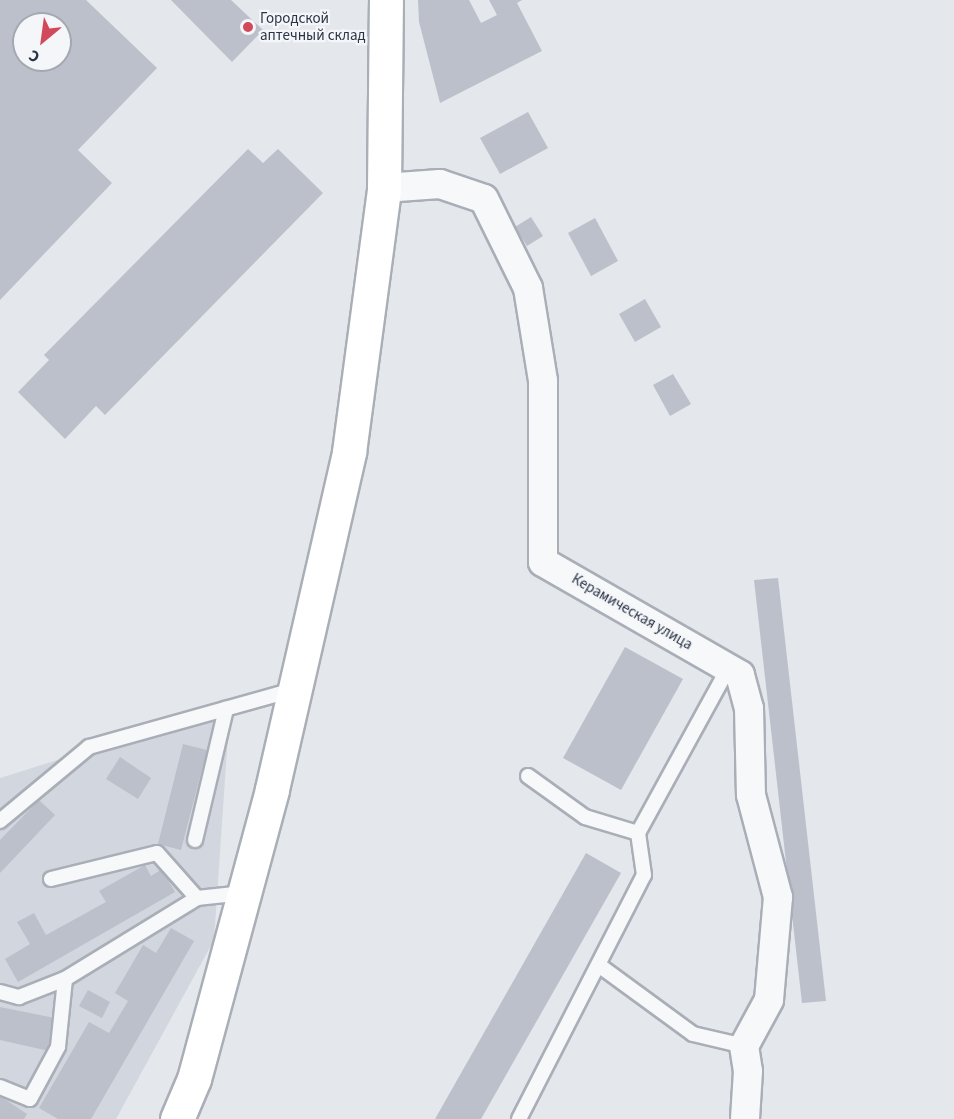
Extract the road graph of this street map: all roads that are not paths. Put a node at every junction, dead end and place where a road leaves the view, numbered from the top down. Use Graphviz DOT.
graph roads {
  1 [pos="386,0"];
  2 [pos="384,188"];
  3 [pos="729,667"];
  4 [pos="295,690"];
  5 [pos="226,709"];
  6 [pos="528,776"];
  7 [pos="0,821"];
  8 [pos="638,833"];
  9 [pos="195,840"];
  10 [pos="51,879"];
  11 [pos="244,893"];
  12 [pos="197,898"];
  13 [pos="600,966"];
  14 [pos="65,979"];
  15 [pos="0,992"];
  16 [pos="744,1046"];
  17 [pos="0,1087"];
  18 [pos="177,1119"];
  19 [pos="519,1119"];
  20 [pos="745,1119"];
  1 -- 2 [label="street"];
  2 -- 3 [label="street, Керамическая улица"];
  2 -- 4 [label="street"];
  3 -- 8 [label="lane"];
  3 -- 16 [label="street, Керамическая улица"];
  4 -- 5 [label="lane"];
  4 -- 11 [label="street"];
  5 -- 7 [label="lane"];
  5 -- 9 [label="lane"];
  6 -- 8 [label="lane"];
  8 -- 13 [label="lane"];
  10 -- 12 [label="lane"];
  11 -- 12 [label="lane"];
  11 -- 18 [label="street"];
  12 -- 14 [label="lane"];
  13 -- 16 [label="lane"];
  13 -- 19 [label="lane"];
  14 -- 15 [label="lane"];
  14 -- 17 [label="lane"];
  16 -- 20 [label="street"];
}
